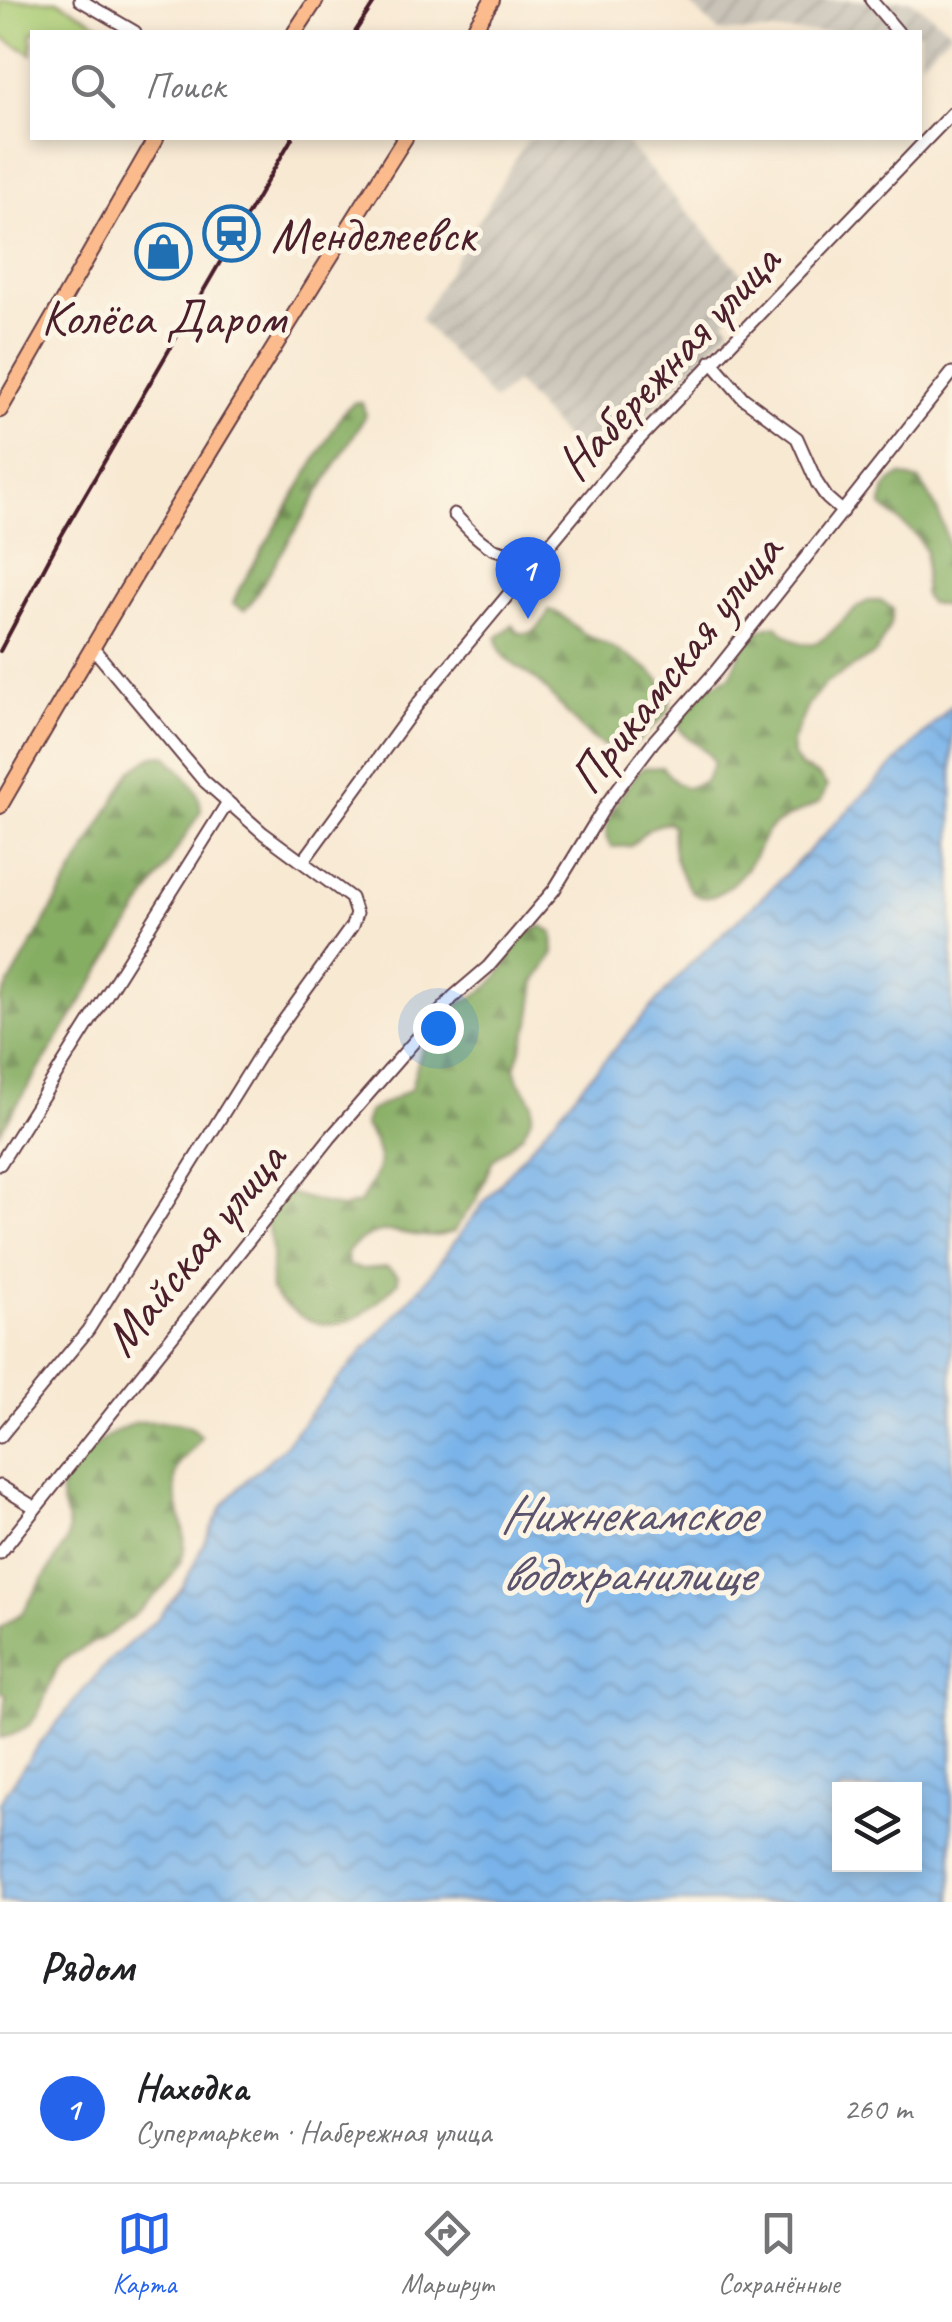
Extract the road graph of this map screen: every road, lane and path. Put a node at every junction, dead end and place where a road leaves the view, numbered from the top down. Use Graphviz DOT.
graph roads {
  1 [pos="80,0"];
  2 [pos="316,0"];
  3 [pos="492,0"];
  4 [pos="871,0"];
  5 [pos="132,30"];
  6 [pos="296,30"];
  7 [pos="473,30"];
  8 [pos="896,30"];
  9 [pos="952,113"];
  10 [pos="155,140"];
  11 [pos="404,140"];
  12 [pos="711,362"];
  13 [pos="952,373"];
  14 [pos="0,410"];
  15 [pos="843,512"];
  16 [pos="454,514"];
  17 [pos="551,545"];
  18 [pos="92,647"];
  19 [pos="228,802"];
  20 [pos="0,806"];
  21 [pos="304,860"];
  22 [pos="453,997"];
  23 [pos="0,1164"];
  24 [pos="0,1437"];
  25 [pos="0,1486"];
  26 [pos="34,1507"];
  27 [pos="0,1554"];
  1 -- 5 [label="street"];
  2 -- 6 [label="main road"];
  3 -- 7 [label="main road"];
  4 -- 8 [label="street"];
  9 -- 12 [label="street, Набережная улица"];
  10 -- 14 [label="main road"];
  11 -- 18 [label="main road"];
  12 -- 15 [label="street"];
  12 -- 17 [label="street, Набережная улица"];
  13 -- 15 [label="street, Прикамская улица"];
  15 -- 22 [label="street, Прикамская улица"];
  16 -- 17 [label="street"];
  17 -- 21 [label="street, Набережная улица"];
  18 -- 19 [label="street"];
  18 -- 20 [label="main road"];
  19 -- 21 [label="street"];
  19 -- 23 [label="street"];
  21 -- 24 [label="street"];
  22 -- 26 [label="street, Майская улица"];
  25 -- 26 [label="street"];
  26 -- 27 [label="street, Майская улица"];
}
